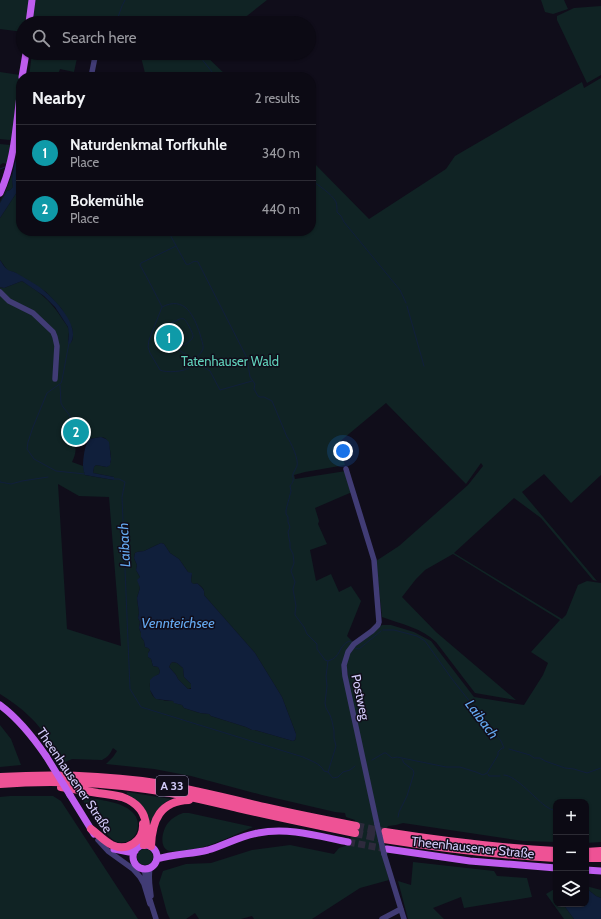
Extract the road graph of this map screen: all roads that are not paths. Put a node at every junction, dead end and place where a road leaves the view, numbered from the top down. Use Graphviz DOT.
graph roads {
  1 [pos="32,0"];
  2 [pos="30,16"];
  3 [pos="25,60"];
  4 [pos="94,60"];
  5 [pos="23,72"];
  6 [pos="92,72"];
  7 [pos="16,135"];
  8 [pos="0,193"];
  9 [pos="0,292"];
  10 [pos="55,379"];
  11 [pos="346,469"];
  12 [pos="0,705"];
  13 [pos="0,777"];
  14 [pos="24,782"];
  15 [pos="0,784"];
  16 [pos="201,800"];
  17 [pos="134,804"];
  18 [pos="91,829"];
  19 [pos="98,840"];
  20 [pos="348,842"];
  21 [pos="148,846"];
  22 [pos="553,851"];
  23 [pos="601,851"];
  24 [pos="386,852"];
  25 [pos="589,852"];
  26 [pos="134,854"];
  27 [pos="157,856"];
  28 [pos="553,858"];
  29 [pos="589,858"];
  30 [pos="601,858"];
  31 [pos="553,868"];
  32 [pos="146,869"];
  33 [pos="589,870"];
  34 [pos="601,871"];
  35 [pos="150,904"];
  36 [pos="401,909"];
  37 [pos="156,919"];
  38 [pos="382,919"];
  39 [pos="404,919"];
  1 -- 2 [label="main road"];
  3 -- 5 [label="main road"];
  4 -- 6 [label="street"];
  7 -- 8 [label="main road"];
  9 -- 10 [label="street"];
  11 -- 24 [label="street, Postweg, bridge"];
  12 -- 18 [label="main road, Theenhausener Straße, bridge"];
  13 -- 16 [label="highway, A 33"];
  14 -- 15 [label="highway, A 33"];
  14 -- 16 [label="highway, A 33"];
  14 -- 17 [label="highway"];
  16 -- 21 [label="highway"];
  17 -- 18 [label="highway"];
  17 -- 21 [label="highway"];
  18 -- 19 [label="main road, Theenhausener Straße"];
  19 -- 26 [label="main road, Theenhausener Straße"];
  19 -- 35 [label="street"];
  20 -- 27 [label="main road"];
  21 -- 26 [label="main road"];
  21 -- 27 [label="main road"];
  22 -- 28 [label="highway"];
  23 -- 25 [label="highway"];
  24 -- 31 [label="main road, Theenhausener Straße"];
  24 -- 36 [label="street, Postweg"];
  26 -- 32 [label="main road"];
  27 -- 32 [label="main road"];
  29 -- 30 [label="highway"];
  32 -- 35 [label="street"];
  32 -- 37 [label="street"];
  33 -- 34 [label="main road"];
  35 -- 37 [label="street"];
  36 -- 38 [label="street"];
  36 -- 39 [label="street, Postweg"];
}
